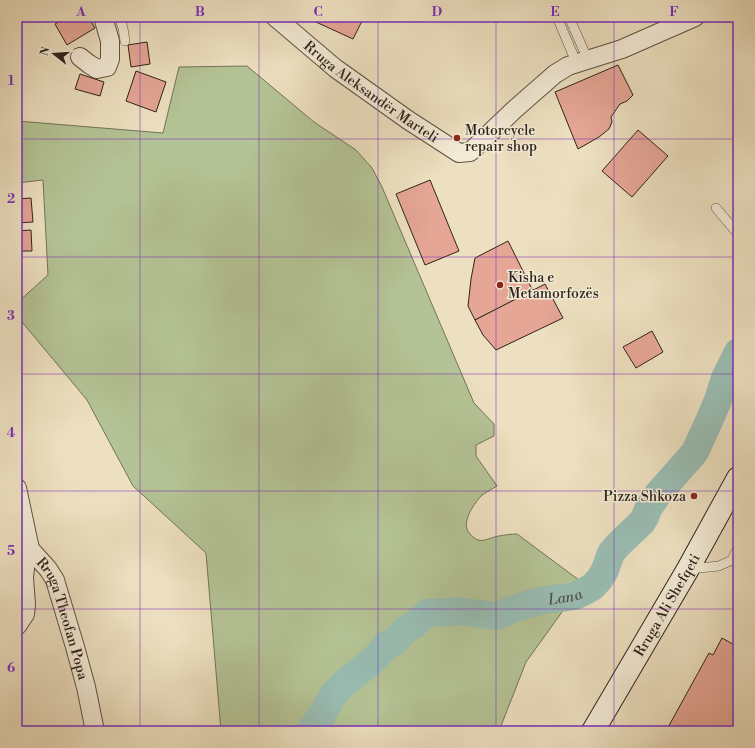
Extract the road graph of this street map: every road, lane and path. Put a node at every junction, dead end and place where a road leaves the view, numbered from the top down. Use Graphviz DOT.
graph roads {
  1 [pos="104,17"];
  2 [pos="119,17"];
  3 [pos="275,17"];
  4 [pos="557,17"];
  5 [pos="569,17"];
  6 [pos="695,17"];
  7 [pos="125,41"];
  8 [pos="80,57"];
  9 [pos="583,62"];
  10 [pos="716,208"];
  11 [pos="736,228"];
  12 [pos="738,478"];
  13 [pos="17,488"];
  14 [pos="738,547"];
  15 [pos="30,549"];
  16 [pos="688,569"];
  17 [pos="17,626"];
  18 [pos="95,731"];
  19 [pos="593,731"];
  1 -- 8 [label="street"];
  2 -- 7 [label="lane"];
  3 -- 9 [label="street, Rruga Aleksandër Marteli"];
  4 -- 9 [label="lane"];
  5 -- 9 [label="lane"];
  6 -- 9 [label="street, Rruga Aleksandër Marteli"];
  10 -- 11 [label="lane"];
  12 -- 16 [label="main road, Rruga Ali Shefqeti"];
  13 -- 15 [label="street, Rruga Theofan Popa"];
  14 -- 16 [label="lane"];
  15 -- 17 [label="street"];
  15 -- 18 [label="street, Rruga Theofan Popa"];
  16 -- 19 [label="main road, Rruga Ali Shefqeti"];
}
